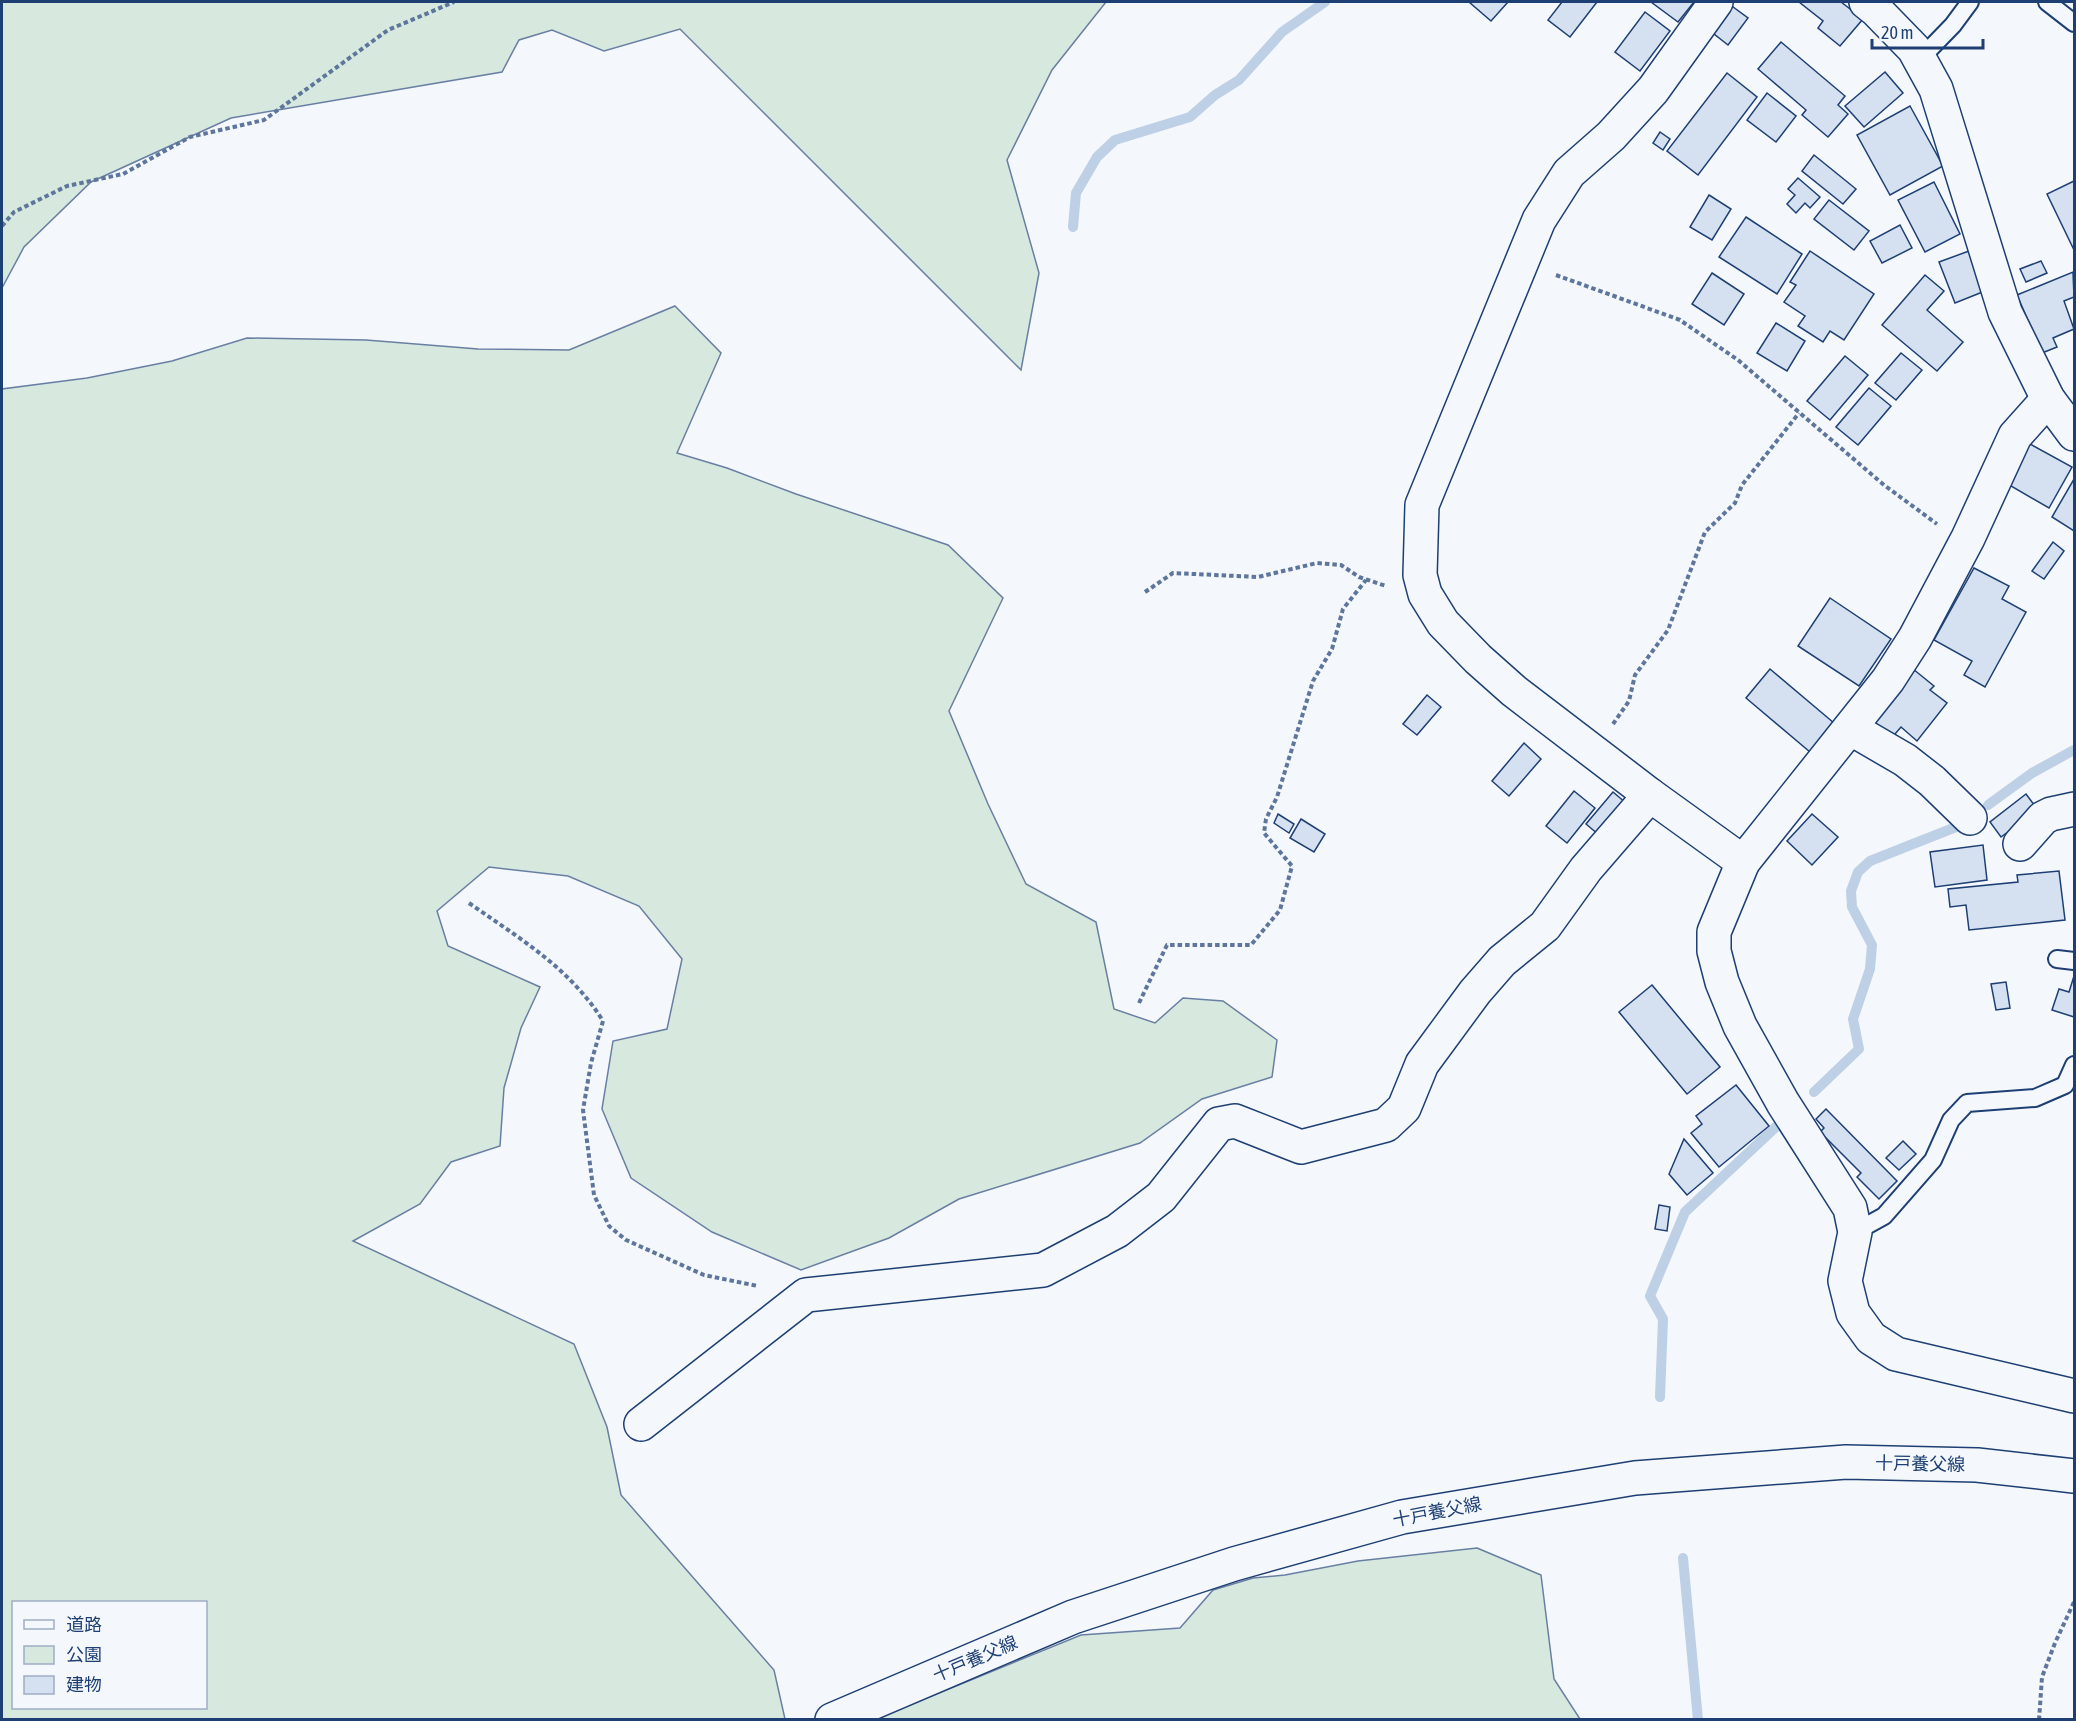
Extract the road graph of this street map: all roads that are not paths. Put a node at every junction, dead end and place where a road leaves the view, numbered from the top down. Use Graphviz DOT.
graph roads {
  1 [pos="1716,2"];
  2 [pos="1866,2"];
  3 [pos="1970,2"];
  4 [pos="2047,2"];
  5 [pos="2074,24"];
  6 [pos="1920,58"];
  7 [pos="2048,399"];
  8 [pos="2074,434"];
  9 [pos="1850,728"];
  10 [pos="1650,795"];
  11 [pos="2074,809"];
  12 [pos="1970,818"];
  13 [pos="2020,844"];
  14 [pos="1743,862"];
  15 [pos="2057,959"];
  16 [pos="2074,961"];
  17 [pos="2074,1065"];
  18 [pos="1854,1232"];
  19 [pos="2074,1396"];
  20 [pos="641,1424"];
  21 [pos="2074,1476"];
  22 [pos="832,1719"];
  1 -- 10 [label="street"];
  2 -- 6 [label="street"];
  3 -- 6 [label="lane"];
  4 -- 5 [label="lane"];
  6 -- 7 [label="street"];
  7 -- 8 [label="street"];
  7 -- 9 [label="street"];
  9 -- 12 [label="street"];
  9 -- 14 [label="street"];
  10 -- 14 [label="street"];
  10 -- 20 [label="street"];
  11 -- 13 [label="street"];
  14 -- 18 [label="street"];
  15 -- 16 [label="lane"];
  17 -- 18 [label="lane"];
  18 -- 19 [label="street"];
  21 -- 22 [label="street, 十戸養父線"];
}
